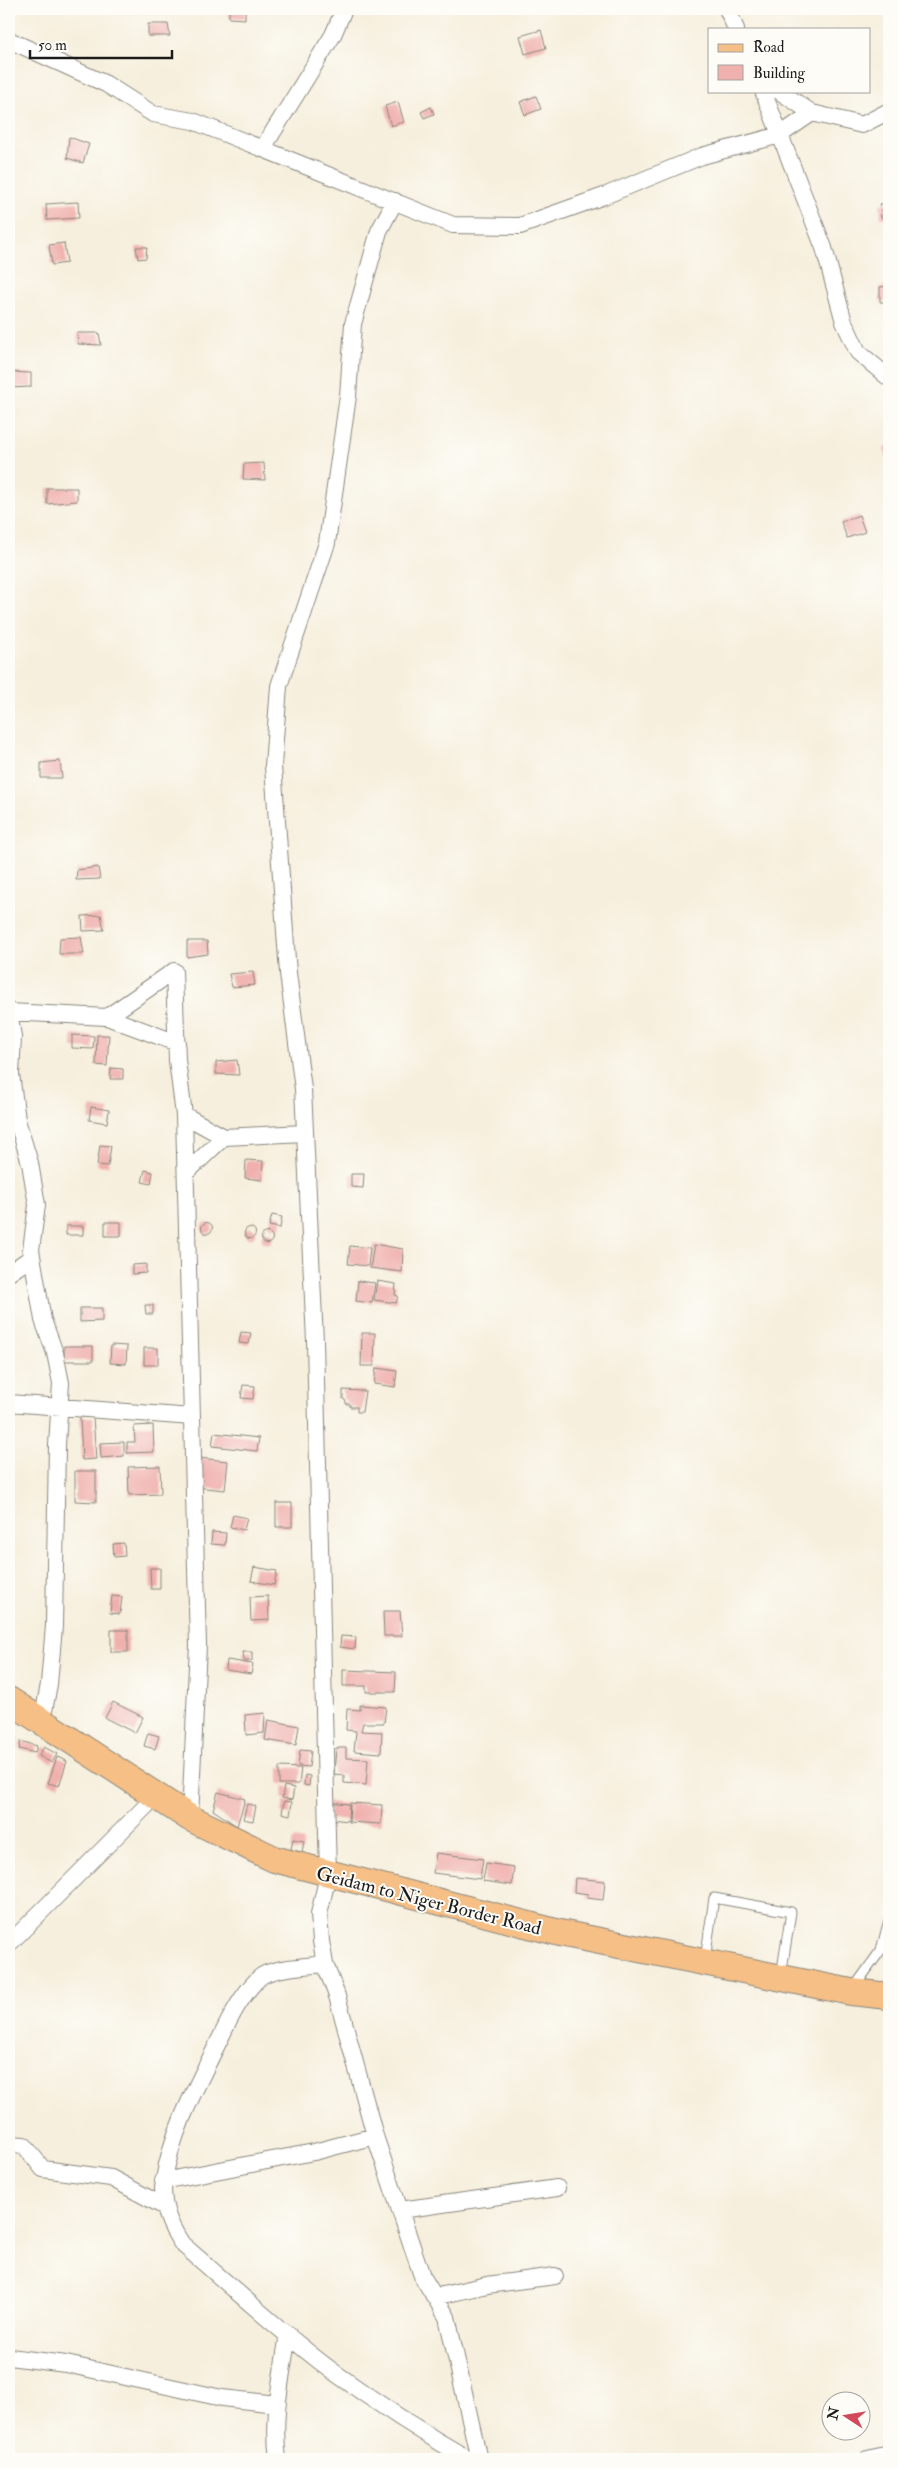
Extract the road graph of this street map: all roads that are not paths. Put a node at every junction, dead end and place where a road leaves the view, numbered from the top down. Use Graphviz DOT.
graph roads {
  1 [pos="344,9"];
  2 [pos="727,9"];
  3 [pos="736,28"];
  4 [pos="9,40"];
  5 [pos="763,92"];
  6 [pos="780,92"];
  7 [pos="889,112"];
  8 [pos="812,113"];
  9 [pos="780,135"];
  10 [pos="264,148"];
  11 [pos="395,201"];
  12 [pos="889,378"];
  13 [pos="9,1011"];
  14 [pos="107,1017"];
  15 [pos="177,1043"];
  16 [pos="184,1115"];
  17 [pos="305,1133"];
  18 [pos="224,1137"];
  19 [pos="186,1173"];
  20 [pos="32,1257"];
  21 [pos="9,1273"];
  22 [pos="9,1402"];
  23 [pos="59,1406"];
  24 [pos="192,1417"];
  25 [pos="9,1700"];
  26 [pos="42,1722"];
  27 [pos="156,1796"];
  28 [pos="190,1818"];
  29 [pos="328,1875"];
  30 [pos="889,1920"];
  31 [pos="9,1944"];
  32 [pos="705,1963"];
  33 [pos="325,1964"];
  34 [pos="781,1978"];
  35 [pos="851,1992"];
  36 [pos="889,1996"];
  37 [pos="375,2136"];
  38 [pos="9,2144"];
  39 [pos="163,2181"];
  40 [pos="557,2188"];
  41 [pos="165,2207"];
  42 [pos="400,2210"];
  43 [pos="555,2276"];
  44 [pos="434,2297"];
  45 [pos="288,2334"];
  46 [pos="9,2355"];
  47 [pos="277,2404"];
  48 [pos="889,2454"];
  49 [pos="278,2459"];
  50 [pos="468,2459"];
  51 [pos="479,2459"];
  52 [pos="868,2459"];
  1 -- 10 [label="street"];
  2 -- 3 [label="street"];
  4 -- 10 [label="street"];
  5 -- 9 [label="street"];
  6 -- 8 [label="street"];
  7 -- 8 [label="street"];
  8 -- 9 [label="street"];
  9 -- 11 [label="street"];
  9 -- 12 [label="street"];
  10 -- 11 [label="street"];
  11 -- 17 [label="street"];
  13 -- 14 [label="street"];
  13 -- 20 [label="street"];
  14 -- 15 [label="street"];
  14 -- 15 [label="street"];
  15 -- 16 [label="street"];
  16 -- 18 [label="street"];
  16 -- 19 [label="street"];
  17 -- 18 [label="street"];
  17 -- 29 [label="street"];
  18 -- 19 [label="street"];
  19 -- 24 [label="street"];
  20 -- 21 [label="street"];
  20 -- 23 [label="street"];
  22 -- 23 [label="street"];
  23 -- 24 [label="street"];
  23 -- 26 [label="street"];
  24 -- 28 [label="street"];
  25 -- 26 [label="main road, Geidam to Niger Border Road"];
  26 -- 27 [label="main road, Geidam to Niger Border Road"];
  27 -- 28 [label="main road, Geidam to Niger Border Road"];
  27 -- 31 [label="street"];
  28 -- 29 [label="main road, Geidam to Niger Border Road"];
  29 -- 32 [label="main road, Geidam to Niger Border Road"];
  29 -- 33 [label="street"];
  30 -- 35 [label="lane"];
  32 -- 34 [label="main road, Geidam to Niger Border Road"];
  32 -- 34 [label="lane"];
  33 -- 37 [label="street"];
  33 -- 39 [label="street"];
  34 -- 35 [label="main road, Geidam to Niger Border Road"];
  35 -- 36 [label="main road, Geidam to Niger Border Road"];
  37 -- 39 [label="street"];
  37 -- 42 [label="street"];
  38 -- 41 [label="street"];
  39 -- 41 [label="street"];
  40 -- 42 [label="street"];
  41 -- 45 [label="street"];
  42 -- 44 [label="street"];
  43 -- 44 [label="street"];
  44 -- 51 [label="street"];
  45 -- 47 [label="street"];
  45 -- 50 [label="street"];
  46 -- 47 [label="street"];
  47 -- 49 [label="street"];
  48 -- 52 [label="street"];
}
